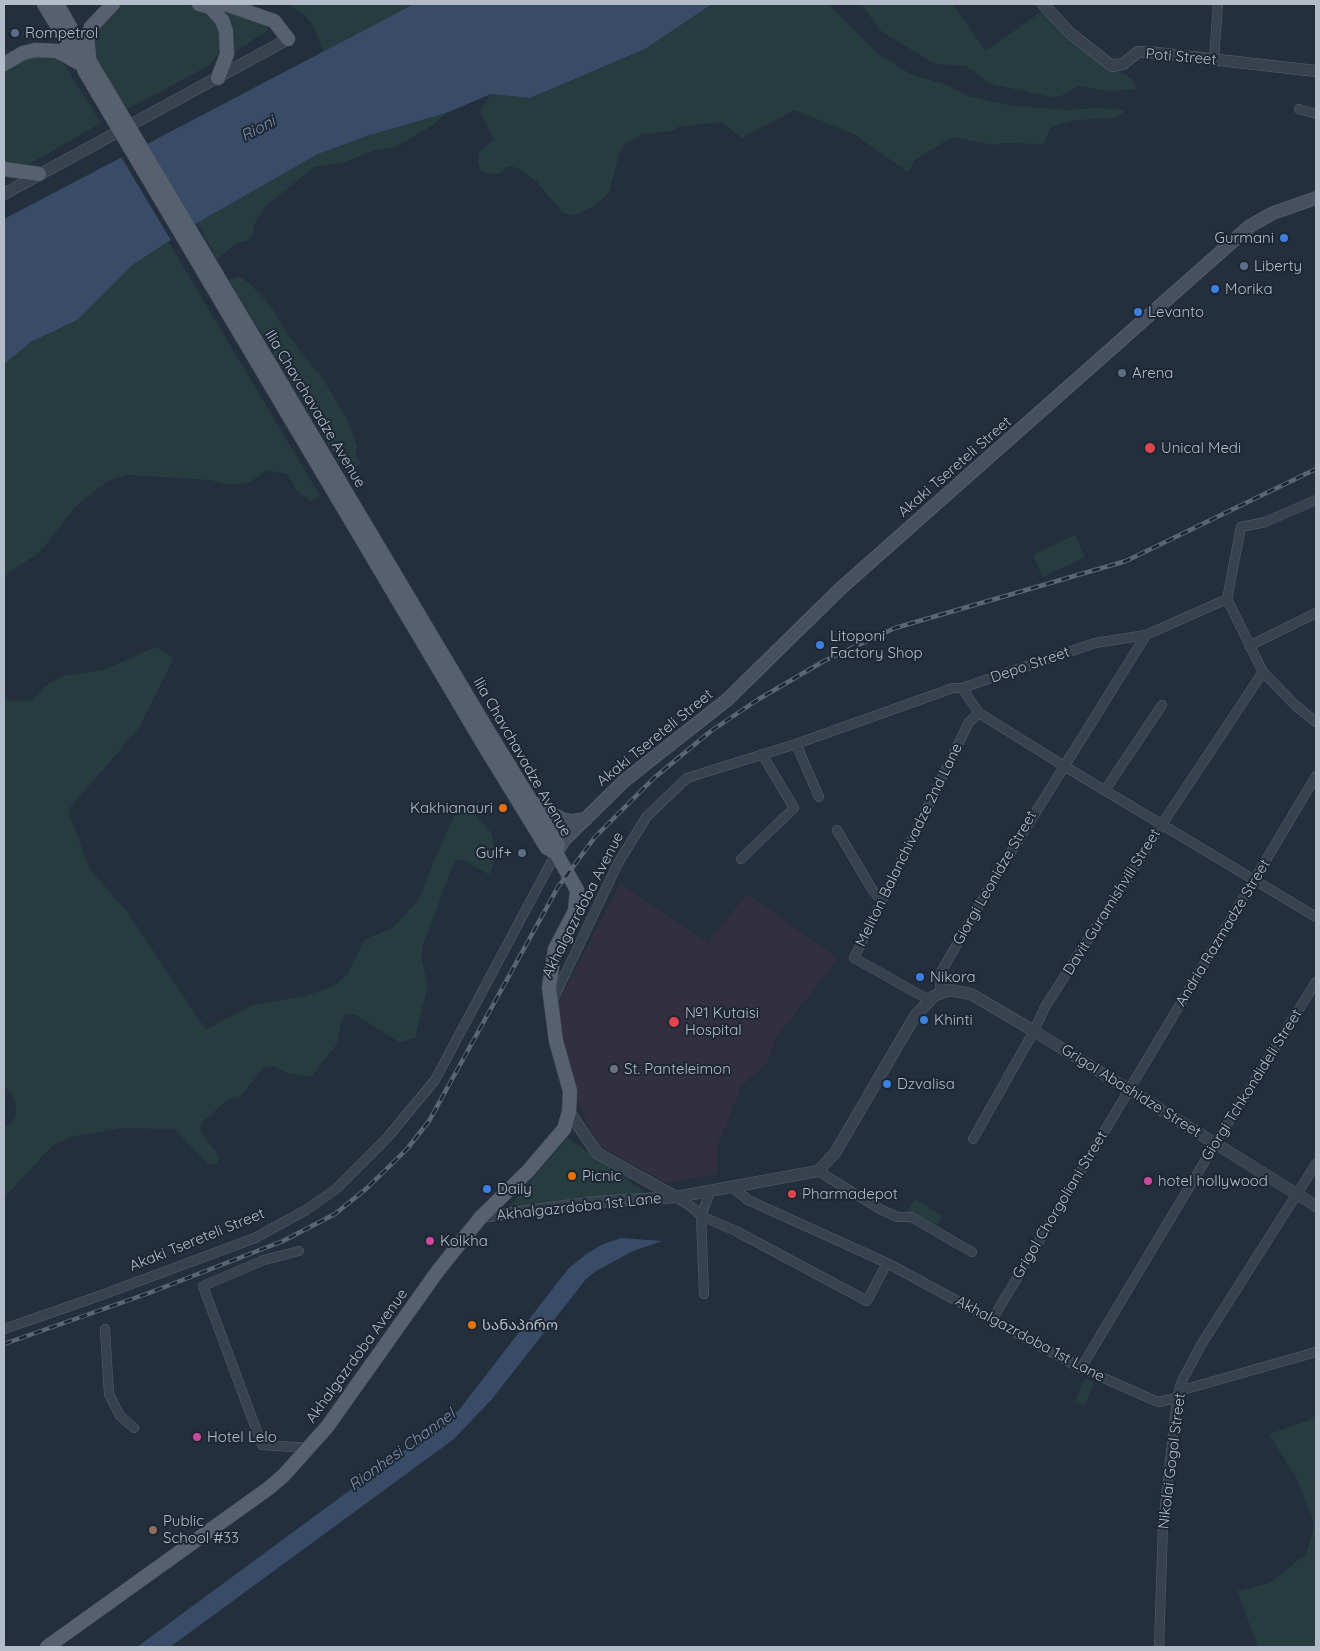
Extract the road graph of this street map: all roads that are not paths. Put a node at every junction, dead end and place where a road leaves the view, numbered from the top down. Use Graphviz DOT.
graph roads {
  1 [pos="44,4"];
  2 [pos="57,4"];
  3 [pos="113,4"];
  4 [pos="199,4"];
  5 [pos="225,4"];
  6 [pos="1043,4"];
  7 [pos="1218,4"];
  8 [pos="288,39"];
  9 [pos="1214,60"];
  10 [pos="4,64"];
  11 [pos="87,64"];
  12 [pos="1316,71"];
  13 [pos="218,78"];
  14 [pos="1299,109"];
  15 [pos="1316,114"];
  16 [pos="4,169"];
  17 [pos="38,174"];
  18 [pos="4,194"];
  19 [pos="1316,198"];
  20 [pos="1316,500"];
  21 [pos="1226,599"];
  22 [pos="1316,613"];
  23 [pos="1146,635"];
  24 [pos="1249,646"];
  25 [pos="1263,672"];
  26 [pos="962,688"];
  27 [pos="1162,705"];
  28 [pos="979,713"];
  29 [pos="1316,722"];
  30 [pos="486,739"];
  31 [pos="796,744"];
  32 [pos="762,754"];
  33 [pos="1064,766"];
  34 [pos="1316,776"];
  35 [pos="687,778"];
  36 [pos="1105,790"];
  37 [pos="819,797"];
  38 [pos="532,802"];
  39 [pos="586,819"];
  40 [pos="1162,824"];
  41 [pos="837,830"];
  42 [pos="556,853"];
  43 [pos="742,859"];
  44 [pos="1255,880"];
  45 [pos="882,900"];
  46 [pos="1316,917"];
  47 [pos="1316,982"];
  48 [pos="940,992"];
  49 [pos="929,1000"];
  50 [pos="551,1004"];
  51 [pos="1034,1031"];
  52 [pos="1129,1090"];
  53 [pos="569,1112"];
  54 [pos="973,1139"];
  55 [pos="1215,1144"];
  56 [pos="1316,1164"];
  57 [pos="818,1171"];
  58 [pos="733,1188"];
  59 [pos="710,1192"];
  60 [pos="1297,1194"];
  61 [pos="676,1197"];
  62 [pos="1316,1206"];
  63 [pos="701,1216"];
  64 [pos="481,1217"];
  65 [pos="299,1250"];
  66 [pos="972,1252"];
  67 [pos="887,1263"];
  68 [pos="704,1294"];
  69 [pos="992,1320"];
  70 [pos="4,1329"];
  71 [pos="105,1329"];
  72 [pos="1316,1352"];
  73 [pos="1081,1368"];
  74 [pos="1178,1395"];
  75 [pos="134,1428"];
  76 [pos="310,1448"];
  77 [pos="47,1647"];
  78 [pos="1159,1647"];
  1 -- 11 [label="main road, Ilia Chavchavadze Avenue"];
  2 -- 11 [label="main road, Ilia Chavchavadze Avenue"];
  3 -- 11 [label="main road"];
  4 -- 13 [label="main road"];
  5 -- 8 [label="main road"];
  6 -- 9 [label="street, Poti Street"];
  7 -- 9 [label="street"];
  8 -- 13 [label="street"];
  9 -- 12 [label="street, Poti Street"];
  10 -- 11 [label="main road"];
  11 -- 30 [label="main road, Ilia Chavchavadze Avenue, bridge"];
  13 -- 17 [label="street"];
  14 -- 15 [label="street"];
  16 -- 17 [label="main road"];
  17 -- 18 [label="street"];
  19 -- 39 [label="main road, Akaki Tsereteli Street"];
  20 -- 21 [label="street"];
  21 -- 23 [label="street, Depo Street"];
  21 -- 24 [label="street"];
  22 -- 24 [label="street"];
  23 -- 26 [label="street, Depo Street"];
  23 -- 33 [label="street, Giorgi Leonidze Street"];
  24 -- 25 [label="street"];
  25 -- 29 [label="street"];
  25 -- 40 [label="street, Davit Guramishvili Street"];
  26 -- 28 [label="street"];
  26 -- 31 [label="street, Depo Street"];
  27 -- 36 [label="street"];
  28 -- 33 [label="street"];
  28 -- 45 [label="street, Meliton Balanchivadze 2nd Lane"];
  30 -- 38 [label="main road, Ilia Chavchavadze Avenue"];
  30 -- 42 [label="main road, Ilia Chavchavadze Avenue"];
  31 -- 32 [label="street, Depo Street"];
  31 -- 37 [label="street"];
  32 -- 35 [label="street, Depo Street"];
  32 -- 43 [label="street"];
  33 -- 36 [label="street"];
  33 -- 48 [label="street, Giorgi Leonidze Street"];
  34 -- 44 [label="street, Andria Razmadze Street"];
  35 -- 50 [label="street, Akhalgazrdoba Avenue"];
  36 -- 40 [label="street"];
  38 -- 39 [label="main road"];
  38 -- 42 [label="main road, Ilia Chavchavadze Avenue"];
  39 -- 42 [label="main road, Akaki Tsereteli Street"];
  40 -- 44 [label="street"];
  40 -- 51 [label="street, Davit Guramishvili Street"];
  41 -- 45 [label="street"];
  42 -- 50 [label="main road, Akhalgazrdoba Avenue"];
  42 -- 70 [label="street, Akaki Tsereteli Street"];
  44 -- 46 [label="street"];
  44 -- 52 [label="street, Andria Razmadze Street"];
  45 -- 49 [label="street, Meliton Balanchivadze 2nd Lane"];
  47 -- 55 [label="street, Giorgi Tchkondideli Street"];
  48 -- 49 [label="street"];
  48 -- 51 [label="street, Grigol Abashidze Street"];
  49 -- 57 [label="street"];
  50 -- 53 [label="main road, Akhalgazrdoba Avenue"];
  51 -- 52 [label="street, Grigol Abashidze Street"];
  51 -- 54 [label="street, Davit Guramishvili Street"];
  52 -- 55 [label="street, Grigol Abashidze Street"];
  52 -- 69 [label="street, Grigol Chorgoliani Street"];
  53 -- 61 [label="street, Akhalgazrdoba 1st Lane"];
  53 -- 64 [label="main road, Akhalgazrdoba Avenue"];
  55 -- 60 [label="street, Grigol Abashidze Street"];
  55 -- 73 [label="street, Giorgi Tchkondideli Street"];
  56 -- 60 [label="street, Nikolai Gogol Street"];
  57 -- 58 [label="street, Akhalgazrdoba 1st Lane"];
  57 -- 66 [label="street"];
  58 -- 59 [label="street, Akhalgazrdoba 1st Lane"];
  58 -- 67 [label="street, Akhalgazrdoba 1st Lane"];
  59 -- 61 [label="street, Akhalgazrdoba 1st Lane"];
  59 -- 63 [label="street"];
  60 -- 62 [label="street, Grigol Abashidze Street"];
  60 -- 74 [label="street, Nikolai Gogol Street"];
  61 -- 63 [label="street, Akhalgazrdoba 1st Lane"];
  61 -- 64 [label="street, Akhalgazrdoba 1st Lane"];
  63 -- 67 [label="street, Akhalgazrdoba 1st Lane"];
  63 -- 68 [label="street"];
  64 -- 76 [label="main road, Akhalgazrdoba Avenue"];
  65 -- 76 [label="street"];
  67 -- 69 [label="street, Akhalgazrdoba 1st Lane"];
  69 -- 73 [label="street, Akhalgazrdoba 1st Lane"];
  71 -- 75 [label="street"];
  72 -- 74 [label="street, Akhalgazrdoba 1st Lane"];
  73 -- 74 [label="street, Akhalgazrdoba 1st Lane"];
  74 -- 78 [label="street, Nikolai Gogol Street"];
  76 -- 77 [label="main road, Akhalgazrdoba Avenue"];
}
